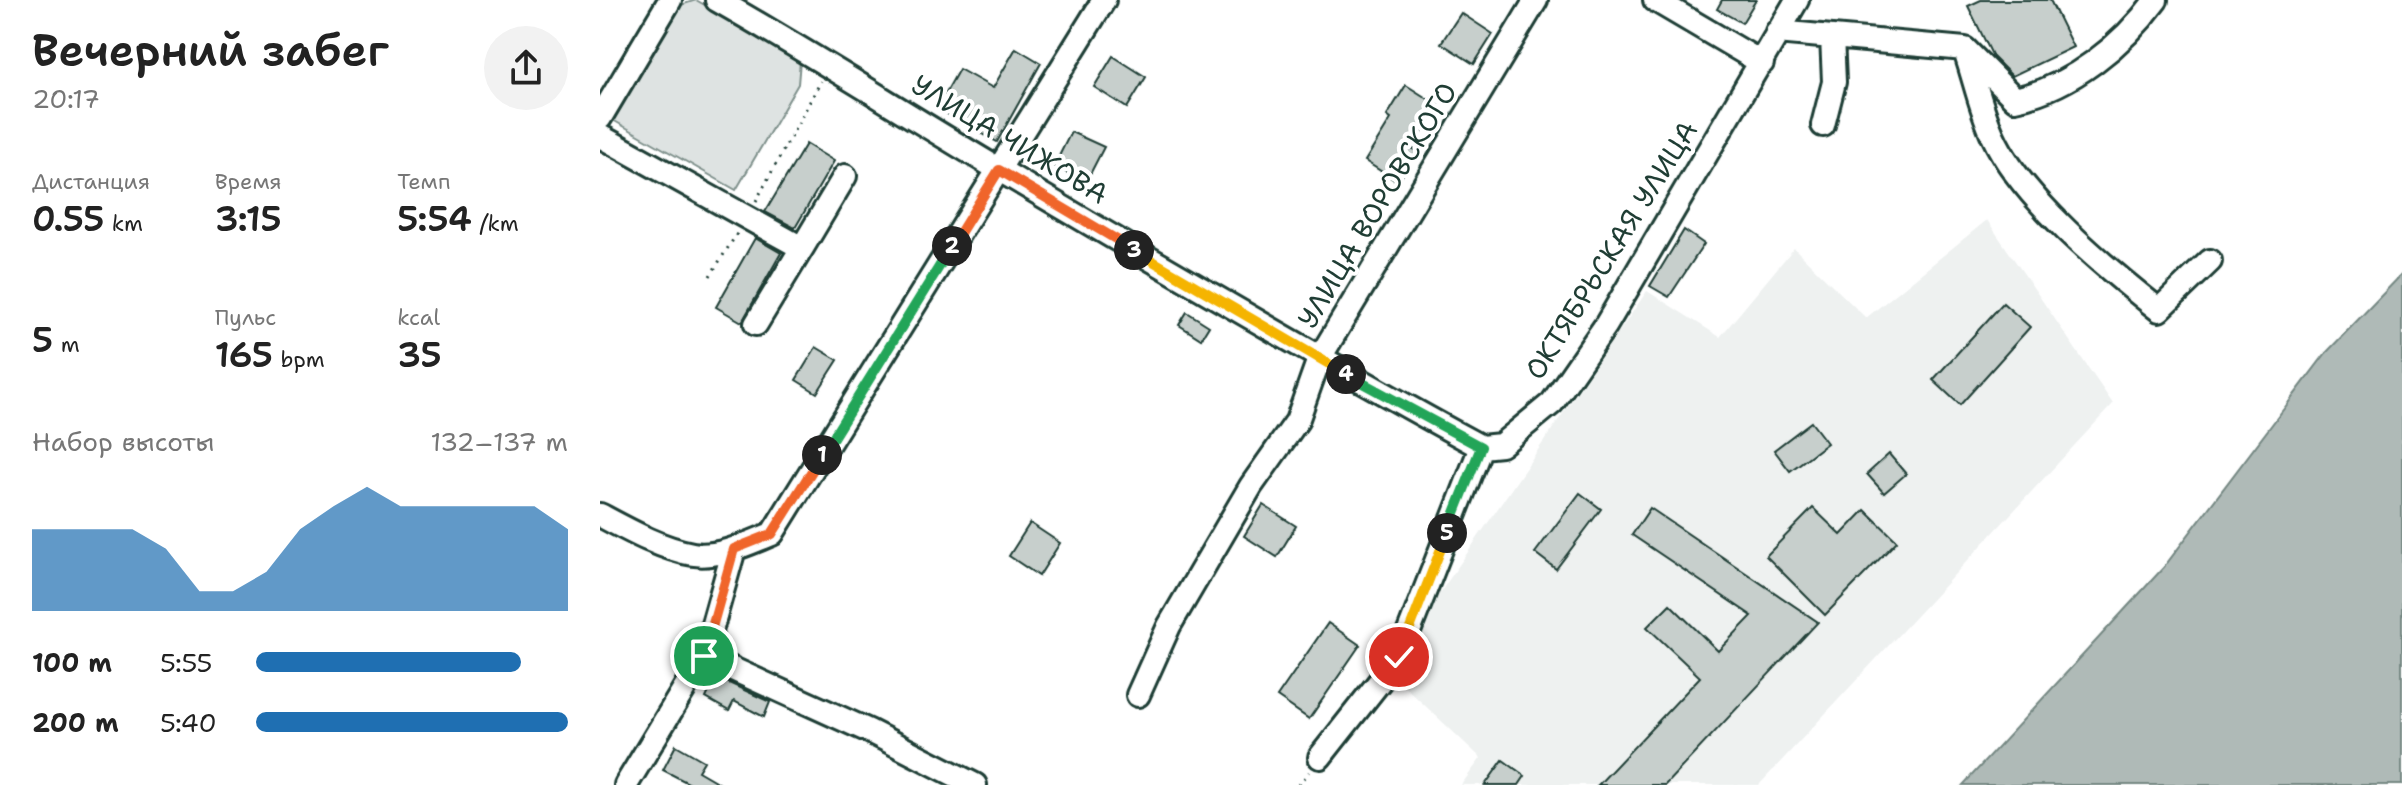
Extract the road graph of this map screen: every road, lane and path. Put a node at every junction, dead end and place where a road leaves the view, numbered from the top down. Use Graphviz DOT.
graph roads {
  1 [pos="670,0"];
  2 [pos="717,0"];
  3 [pos="1104,0"];
  4 [pos="1536,0"];
  5 [pos="1655,0"];
  6 [pos="1797,0"];
  7 [pos="2156,0"];
  8 [pos="1777,32"];
  9 [pos="1832,37"];
  10 [pos="1965,49"];
  11 [pos="1762,63"];
  12 [pos="830,64"];
  13 [pos="603,107"];
  14 [pos="1823,125"];
  15 [pos="600,136"];
  16 [pos="999,170"];
  17 [pos="845,176"];
  18 [pos="747,217"];
  19 [pos="802,248"];
  20 [pos="2210,261"];
  21 [pos="710,276"];
  22 [pos="756,324"];
  23 [pos="1319,359"];
  24 [pos="1481,447"];
  25 [pos="600,515"];
  26 [pos="734,549"];
  27 [pos="704,656"];
  28 [pos="1138,695"];
  29 [pos="1320,757"];
  30 [pos="626,785"];
  31 [pos="975,785"];
  1 -- 13 [label="street"];
  2 -- 12 [label="street, УЛИЦА ЧИЖОВА"];
  3 -- 16 [label="street"];
  4 -- 23 [label="street, УЛИЦА ВОРОВСКОГО"];
  5 -- 11 [label="street"];
  6 -- 8 [label="street, ОКТЯБРЬСКАЯ УЛИЦА"];
  7 -- 10 [label="street"];
  8 -- 9 [label="street"];
  8 -- 11 [label="street, ОКТЯБРЬСКАЯ УЛИЦА"];
  9 -- 10 [label="street"];
  9 -- 14 [label="street"];
  10 -- 20 [label="street"];
  11 -- 24 [label="street, ОКТЯБРЬСКАЯ УЛИЦА"];
  12 -- 16 [label="street, УЛИЦА ЧИЖОВА"];
  12 -- 18 [label="path"];
  15 -- 18 [label="street"];
  16 -- 23 [label="street, УЛИЦА ЧИЖОВА"];
  16 -- 26 [label="street"];
  17 -- 19 [label="street"];
  18 -- 19 [label="street"];
  18 -- 21 [label="path"];
  19 -- 22 [label="street"];
  23 -- 24 [label="street, УЛИЦА ЧИЖОВА"];
  23 -- 28 [label="street, УЛИЦА ВОРОВСКОГО"];
  24 -- 29 [label="street"];
  25 -- 26 [label="street"];
  26 -- 27 [label="street"];
  27 -- 30 [label="street"];
  27 -- 31 [label="street"];
}
